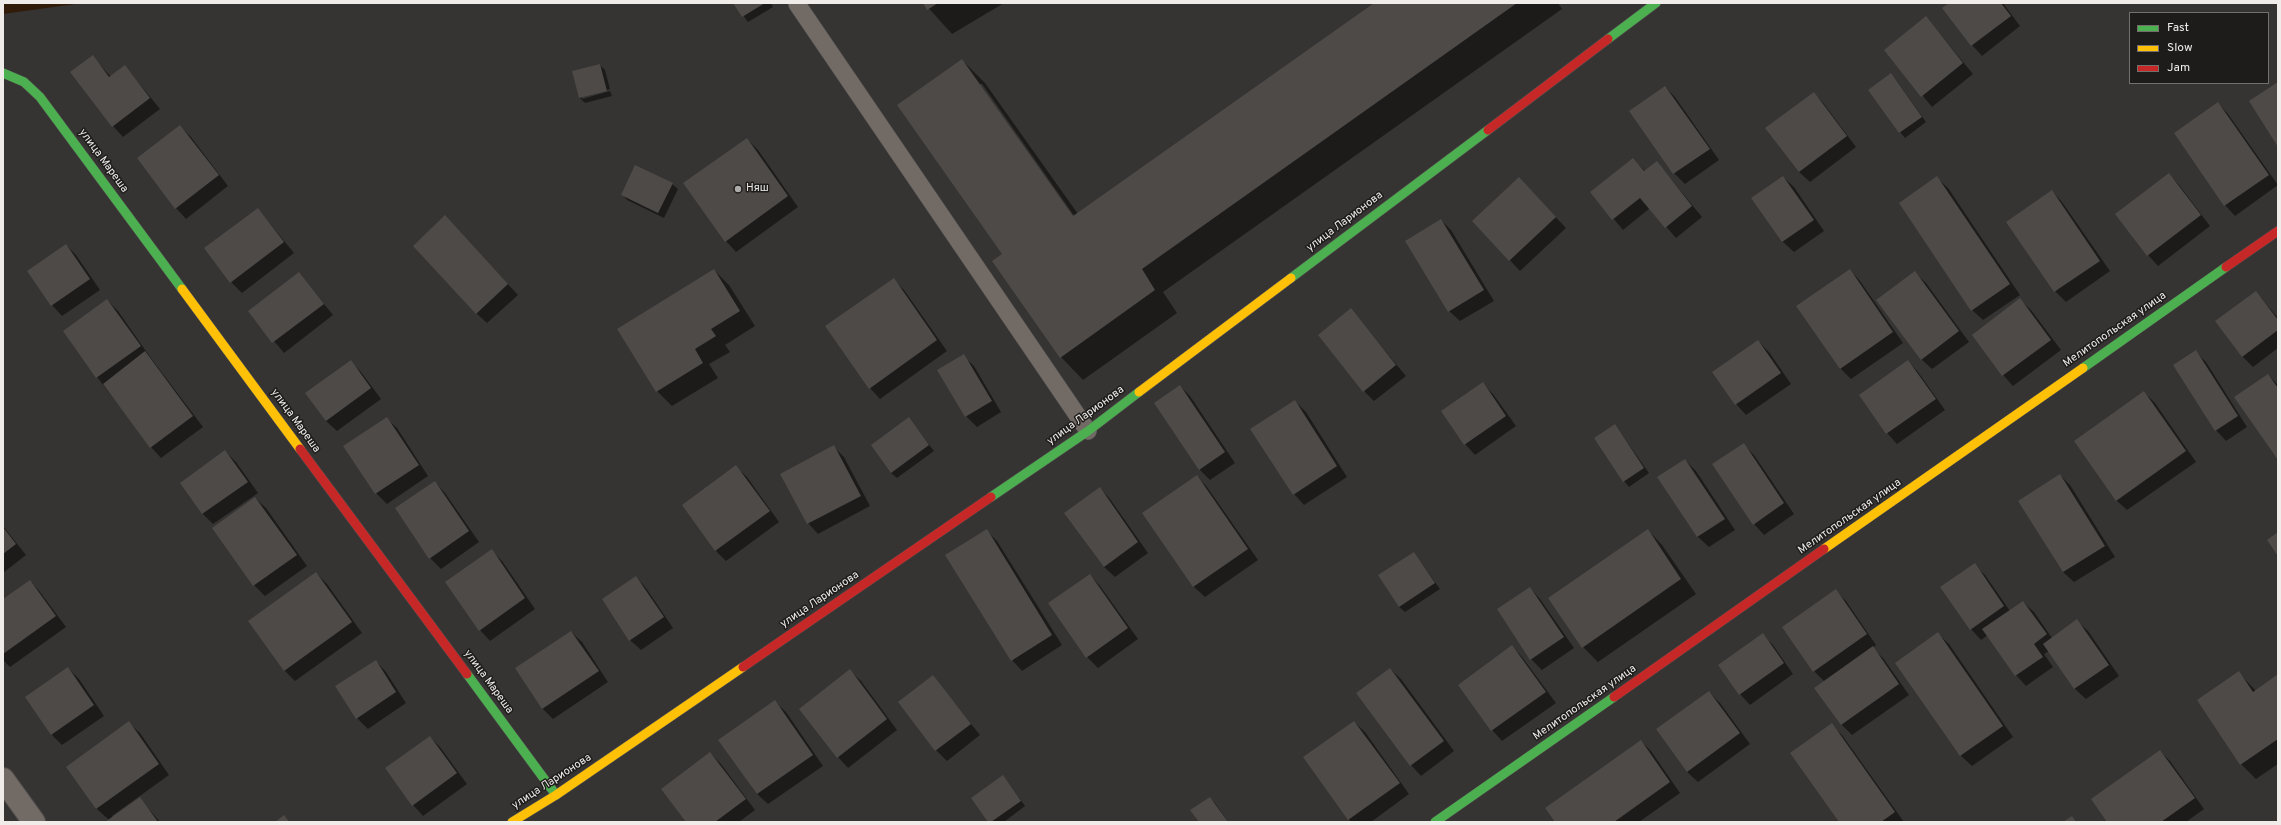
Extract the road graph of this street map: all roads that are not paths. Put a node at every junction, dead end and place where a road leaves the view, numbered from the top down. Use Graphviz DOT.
graph roads {
  1 [pos="1656,3"];
  2 [pos="797,4"];
  3 [pos="4,73"];
  4 [pos="2278,231"];
  5 [pos="1088,430"];
  6 [pos="3,779"];
  7 [pos="556,795"];
  8 [pos="34,822"];
  9 [pos="512,822"];
  10 [pos="1435,822"];
  1 -- 5 [label="street, улица Ларионова"];
  2 -- 5 [label="lane"];
  3 -- 7 [label="street, улица Мареша"];
  4 -- 10 [label="street, Мелитопольская улица"];
  5 -- 7 [label="street, улица Ларионова"];
  6 -- 8 [label="street"];
  7 -- 9 [label="street, улица Ларионова"];
}
